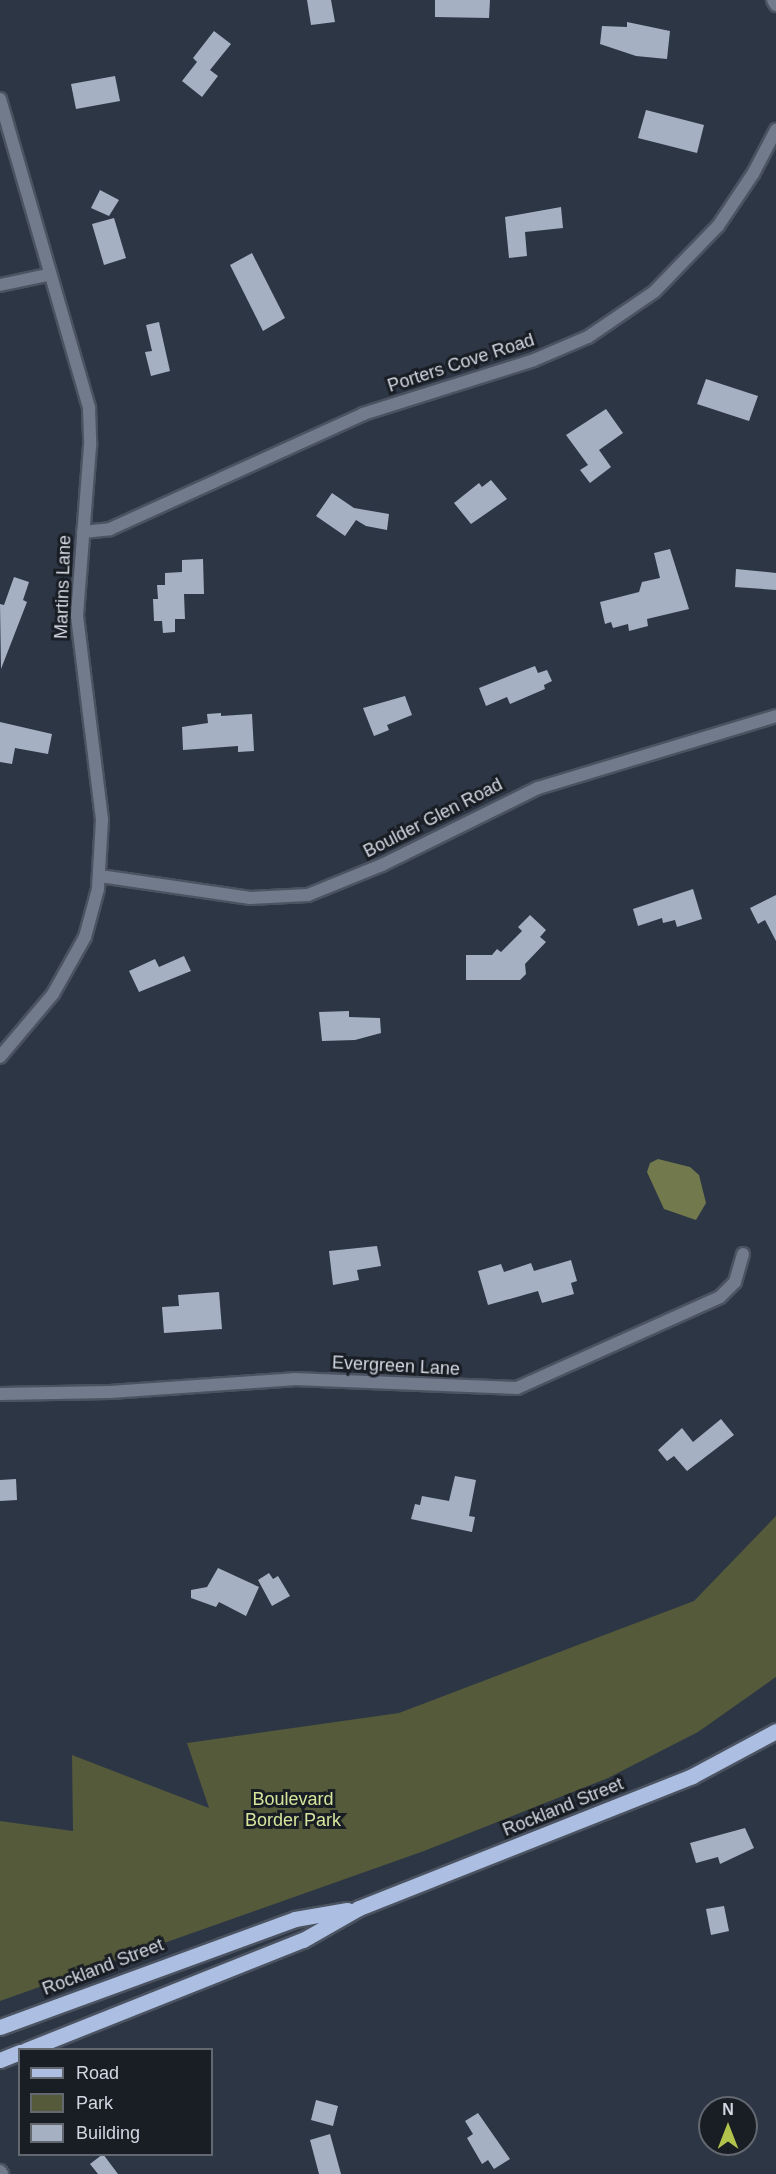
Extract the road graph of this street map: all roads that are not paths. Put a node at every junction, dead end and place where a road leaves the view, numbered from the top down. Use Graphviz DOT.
graph roads {
  1 [pos="773,0"];
  2 [pos="776,5"];
  3 [pos="0,99"];
  4 [pos="776,130"];
  5 [pos="48,275"];
  6 [pos="0,285"];
  7 [pos="83,532"];
  8 [pos="776,716"];
  9 [pos="100,876"];
  10 [pos="0,1057"];
  11 [pos="743,1254"];
  12 [pos="0,1394"];
  13 [pos="776,1731"];
  14 [pos="359,1908"];
  15 [pos="0,2027"];
  16 [pos="29,2048"];
  17 [pos="18,2053"];
  18 [pos="0,2060"];
  1 -- 2 [label="street"];
  3 -- 5 [label="street, Martins Lane"];
  4 -- 7 [label="street, Porters Cove Road"];
  5 -- 6 [label="street"];
  5 -- 7 [label="street, Martins Lane"];
  7 -- 9 [label="street, Martins Lane"];
  8 -- 9 [label="street, Boulder Glen Road"];
  9 -- 10 [label="street, Martins Lane"];
  11 -- 12 [label="street, Evergreen Lane"];
  13 -- 14 [label="main road, Rockland Street"];
  14 -- 15 [label="main road, Rockland Street"];
  14 -- 16 [label="main road, Rockland Street"];
  17 -- 18 [label="main road"];
}
